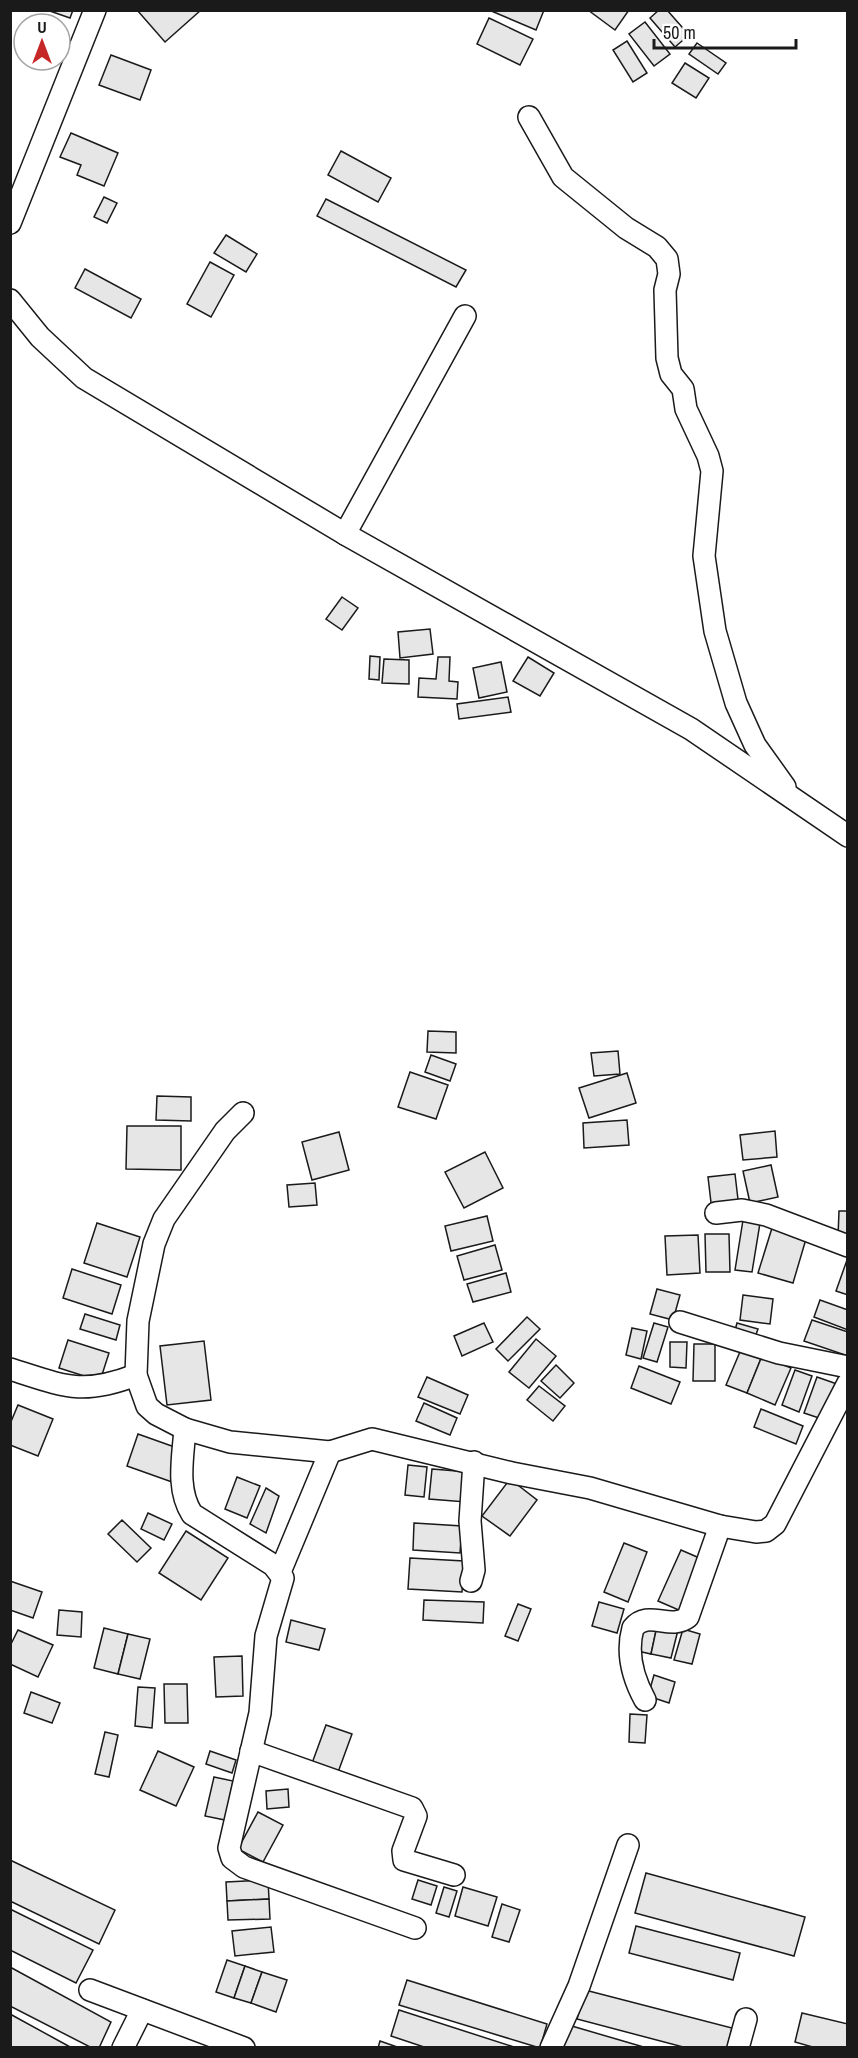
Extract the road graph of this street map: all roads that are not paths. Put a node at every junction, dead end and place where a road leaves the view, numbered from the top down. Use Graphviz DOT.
graph roads {
  1 [pos="95,10"];
  2 [pos="529,117"];
  3 [pos="10,223"];
  4 [pos="10,300"];
  5 [pos="465,316"];
  6 [pos="345,534"];
  7 [pos="791,796"];
  8 [pos="848,836"];
  9 [pos="243,1113"];
  10 [pos="716,1213"];
  11 [pos="848,1246"];
  12 [pos="680,1322"];
  13 [pos="848,1367"];
  14 [pos="10,1369"];
  15 [pos="136,1375"];
  16 [pos="848,1383"];
  17 [pos="184,1429"];
  18 [pos="330,1452"];
  19 [pos="474,1462"];
  20 [pos="720,1526"];
  21 [pos="280,1572"];
  22 [pos="471,1581"];
  23 [pos="645,1700"];
  24 [pos="251,1751"];
  25 [pos="628,1845"];
  26 [pos="454,1875"];
  27 [pos="415,1928"];
  28 [pos="90,1990"];
  29 [pos="142,2010"];
  30 [pos="746,2019"];
  31 [pos="123,2048"];
  32 [pos="244,2048"];
  33 [pos="551,2048"];
  34 [pos="738,2048"];
  1 -- 3 [label="street"];
  2 -- 7 [label="street"];
  4 -- 6 [label="street"];
  5 -- 6 [label="street"];
  6 -- 7 [label="street"];
  7 -- 8 [label="street"];
  9 -- 15 [label="street"];
  10 -- 11 [label="street"];
  12 -- 13 [label="street"];
  14 -- 15 [label="street"];
  15 -- 17 [label="street"];
  16 -- 20 [label="street"];
  17 -- 18 [label="street"];
  17 -- 21 [label="street"];
  18 -- 19 [label="street"];
  18 -- 21 [label="street"];
  19 -- 20 [label="street"];
  19 -- 22 [label="street"];
  20 -- 23 [label="street"];
  21 -- 24 [label="street"];
  24 -- 26 [label="street"];
  24 -- 27 [label="street"];
  25 -- 33 [label="street"];
  28 -- 29 [label="street"];
  29 -- 31 [label="street"];
  29 -- 32 [label="street"];
  30 -- 34 [label="street"];
}
